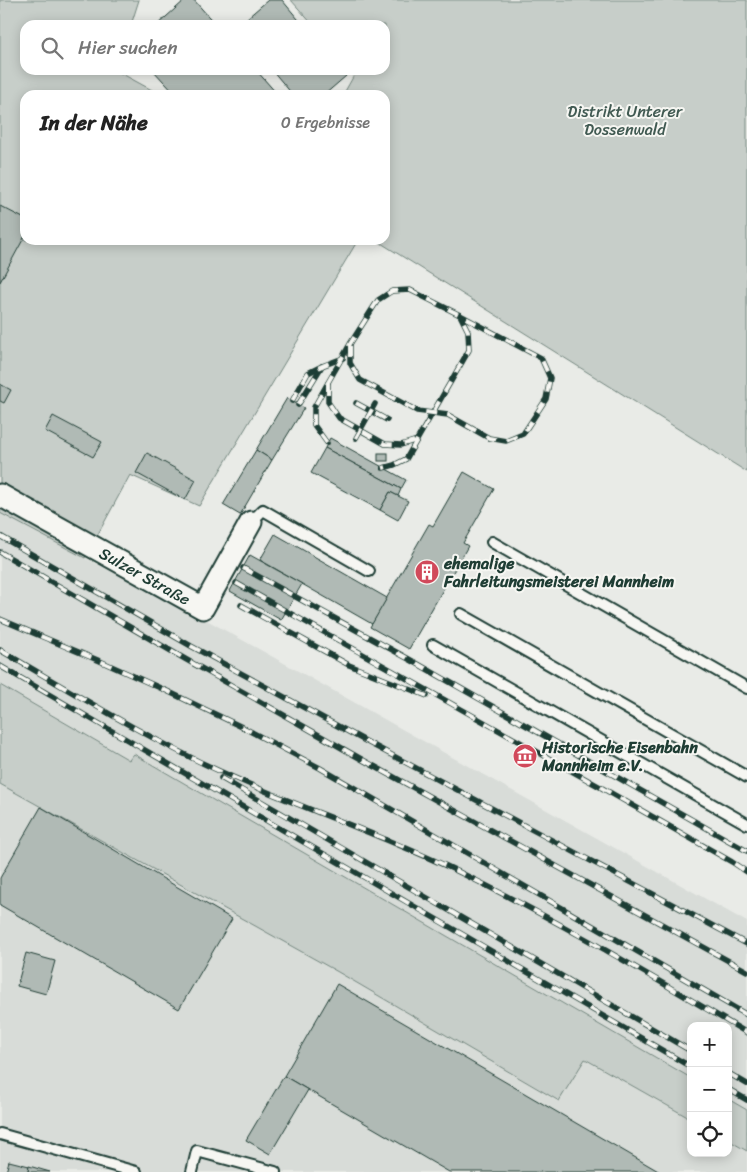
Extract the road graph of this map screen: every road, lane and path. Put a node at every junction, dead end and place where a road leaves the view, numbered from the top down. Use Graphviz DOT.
graph roads {
  1 [pos="0,495"];
  2 [pos="251,522"];
  3 [pos="492,542"];
  4 [pos="369,571"];
  5 [pos="461,614"];
  6 [pos="433,646"];
  7 [pos="747,688"];
  8 [pos="747,776"];
  9 [pos="747,824"];
  10 [pos="1,1137"];
  11 [pos="136,1172"];
  12 [pos="192,1172"];
  13 [pos="275,1172"];
  1 -- 2 [label="street, Sulzer Straße"];
  2 -- 4 [label="lane"];
  3 -- 7 [label="lane"];
  5 -- 8 [label="lane"];
  6 -- 9 [label="lane"];
  10 -- 11 [label="lane"];
  12 -- 13 [label="lane"];
}
